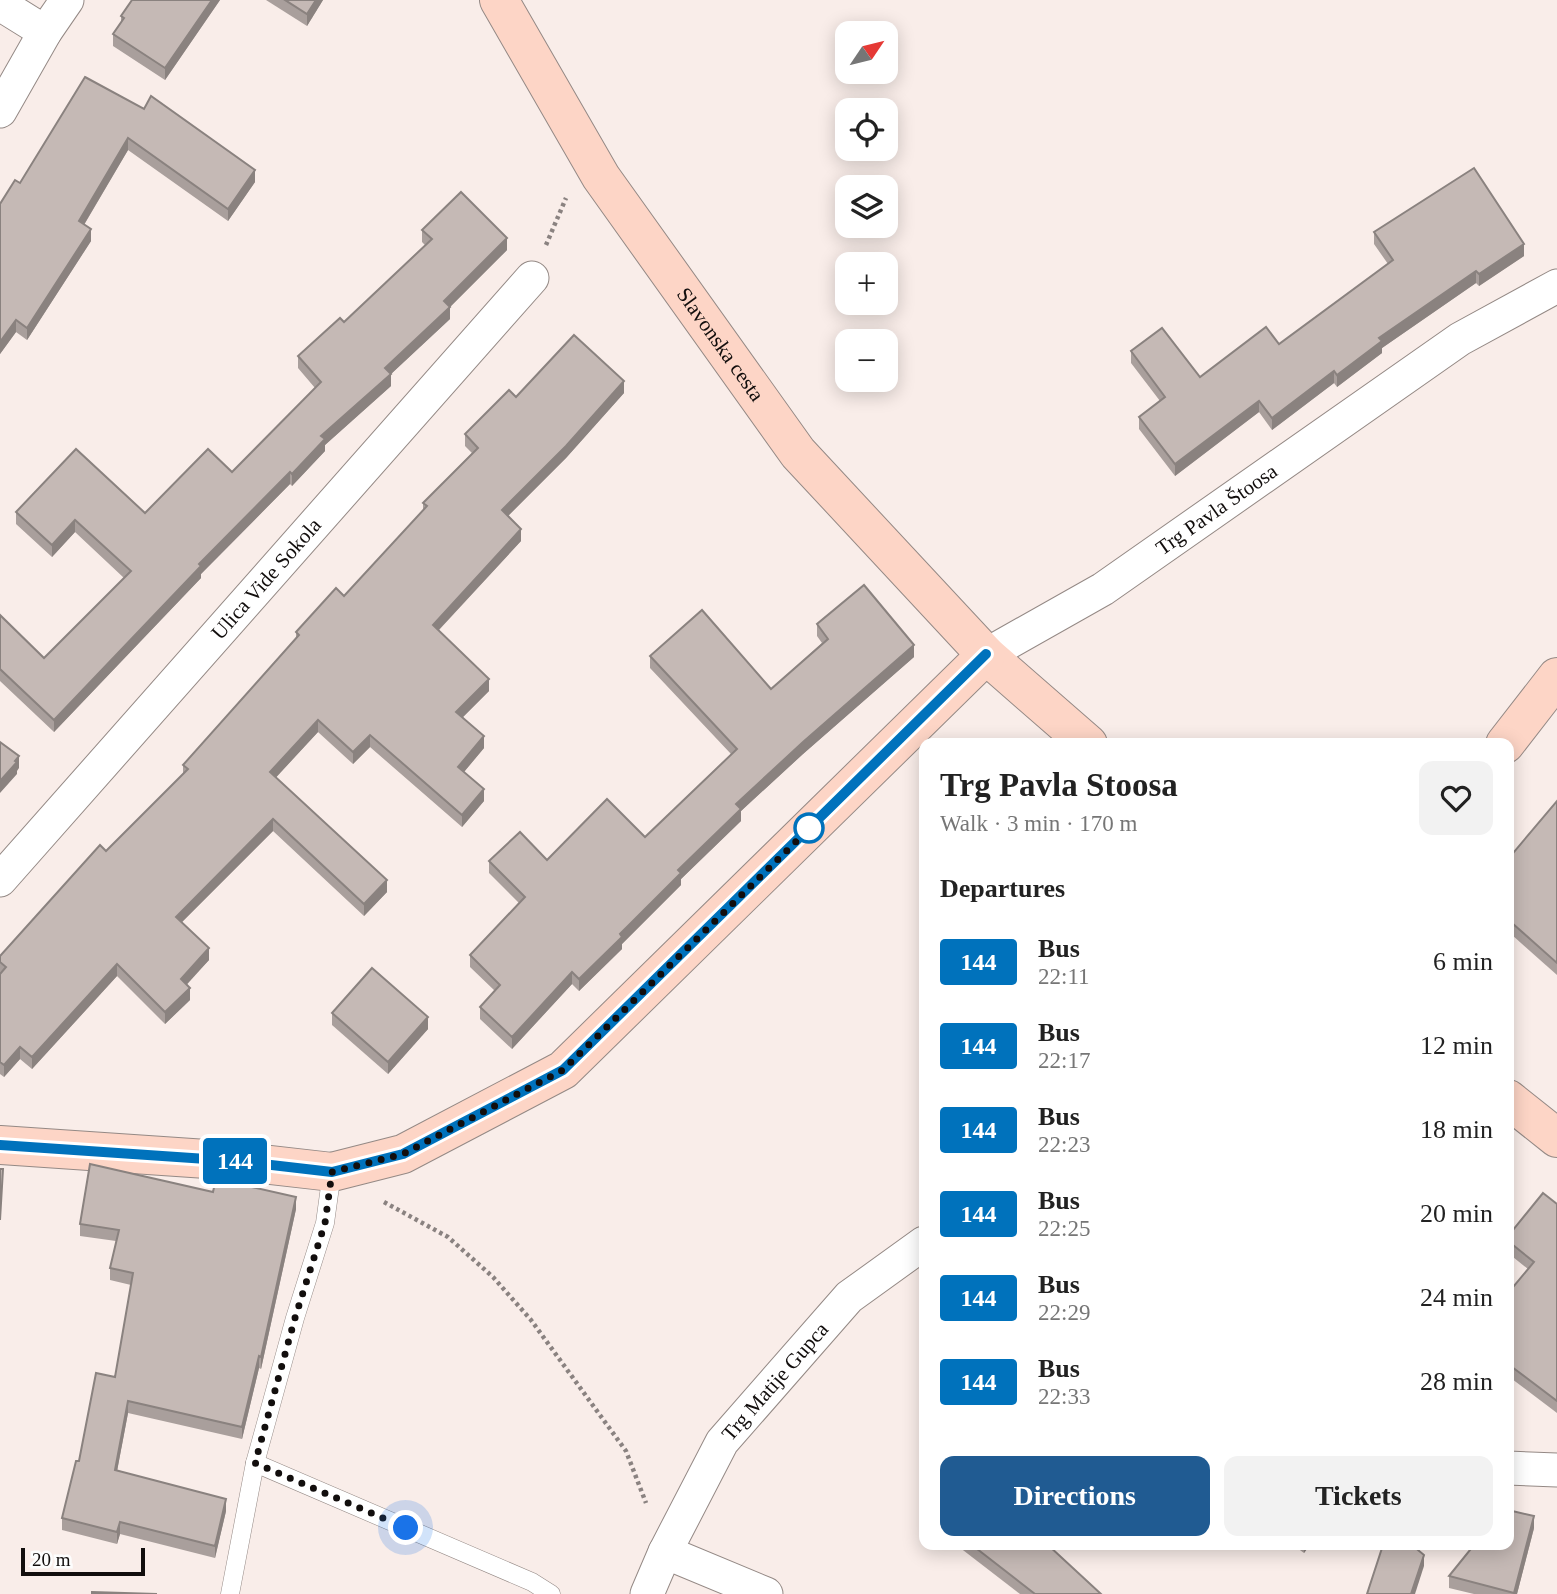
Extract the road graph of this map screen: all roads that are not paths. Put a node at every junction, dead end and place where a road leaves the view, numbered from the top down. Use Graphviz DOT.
graph roads {
  1 [pos="67,0"];
  2 [pos="499,0"];
  3 [pos="0,4"];
  4 [pos="46,32"];
  5 [pos="0,111"];
  6 [pos="532,278"];
  7 [pos="1557,286"];
  8 [pos="986,654"];
  9 [pos="1557,677"];
  10 [pos="1081,738"];
  11 [pos="1510,738"];
  12 [pos="0,880"];
  13 [pos="1514,1104"];
  14 [pos="1557,1138"];
  15 [pos="0,1145"];
  16 [pos="332,1172"];
  17 [pos="919,1251"];
  18 [pos="255,1463"];
  19 [pos="1514,1468"];
  20 [pos="1557,1470"];
  21 [pos="665,1552"];
  22 [pos="230,1594"];
  23 [pos="551,1594"];
  24 [pos="646,1594"];
  25 [pos="766,1594"];
  1 -- 4 [label="street"];
  2 -- 8 [label="street, Slavonska cesta"];
  3 -- 4 [label="street"];
  4 -- 5 [label="street"];
  6 -- 12 [label="street, Ulica Vide Sokola"];
  7 -- 8 [label="street, Trg Pavla Štoosa"];
  8 -- 10 [label="street"];
  8 -- 16 [label="street"];
  9 -- 11 [label="street"];
  13 -- 14 [label="street"];
  15 -- 16 [label="street"];
  16 -- 18 [label="lane"];
  17 -- 21 [label="street, Trg Matije Gupca"];
  18 -- 22 [label="lane"];
  18 -- 23 [label="lane"];
  19 -- 20 [label="street"];
  21 -- 24 [label="street, Trg Matije Gupca"];
  21 -- 25 [label="street"];
}
